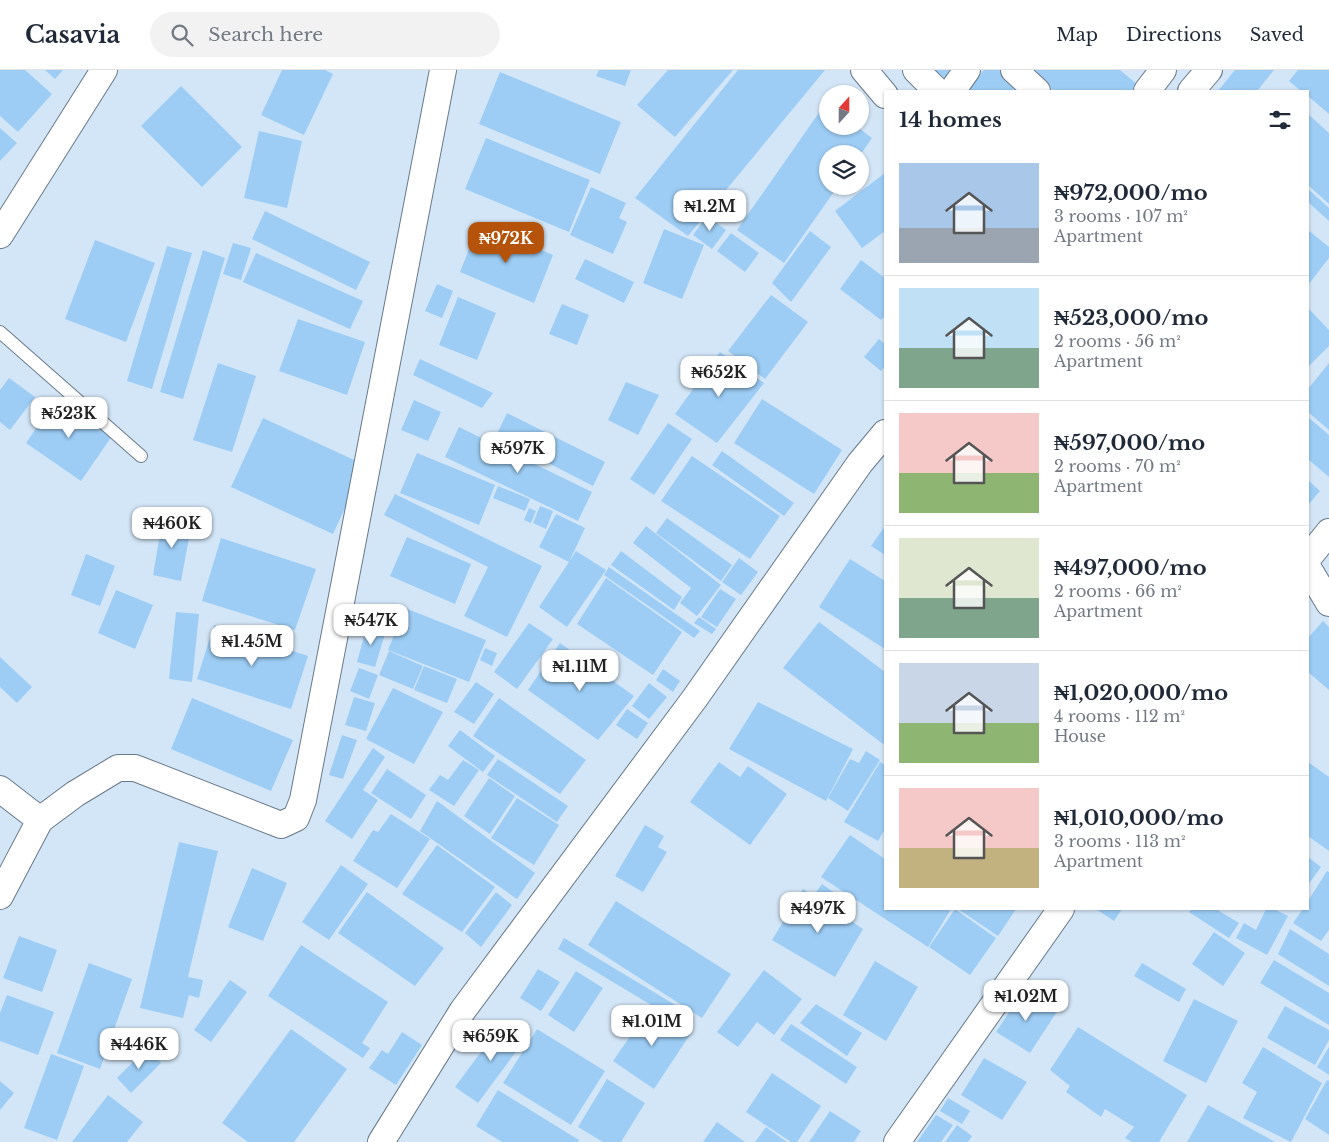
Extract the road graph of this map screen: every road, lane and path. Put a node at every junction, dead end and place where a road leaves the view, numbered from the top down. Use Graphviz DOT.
graph roads {
  1 [pos="104,70"];
  2 [pos="443,70"];
  3 [pos="864,70"];
  4 [pos="916,70"];
  5 [pos="967,70"];
  6 [pos="1014,70"];
  7 [pos="1209,70"];
  8 [pos="936,90"];
  9 [pos="953,90"];
  10 [pos="1036,90"];
  11 [pos="1192,90"];
  12 [pos="884,93"];
  13 [pos="0,235"];
  14 [pos="0,332"];
  15 [pos="884,434"];
  16 [pos="141,456"];
  17 [pos="1329,532"];
  18 [pos="1309,557"];
  19 [pos="1309,570"];
  20 [pos="1329,603"];
  21 [pos="0,789"];
  22 [pos="40,820"];
  23 [pos="0,896"];
  24 [pos="1060,910"];
  25 [pos="381,1142"];
  26 [pos="897,1142"];
  1 -- 13 [label="street"];
  2 -- 22 [label="street"];
  3 -- 12 [label="street"];
  4 -- 8 [label="street"];
  5 -- 9 [label="street"];
  6 -- 10 [label="street"];
  7 -- 11 [label="street"];
  14 -- 16 [label="lane"];
  15 -- 25 [label="street"];
  17 -- 18 [label="street"];
  19 -- 20 [label="street"];
  21 -- 22 [label="street"];
  22 -- 23 [label="street"];
  24 -- 26 [label="street"];
}
